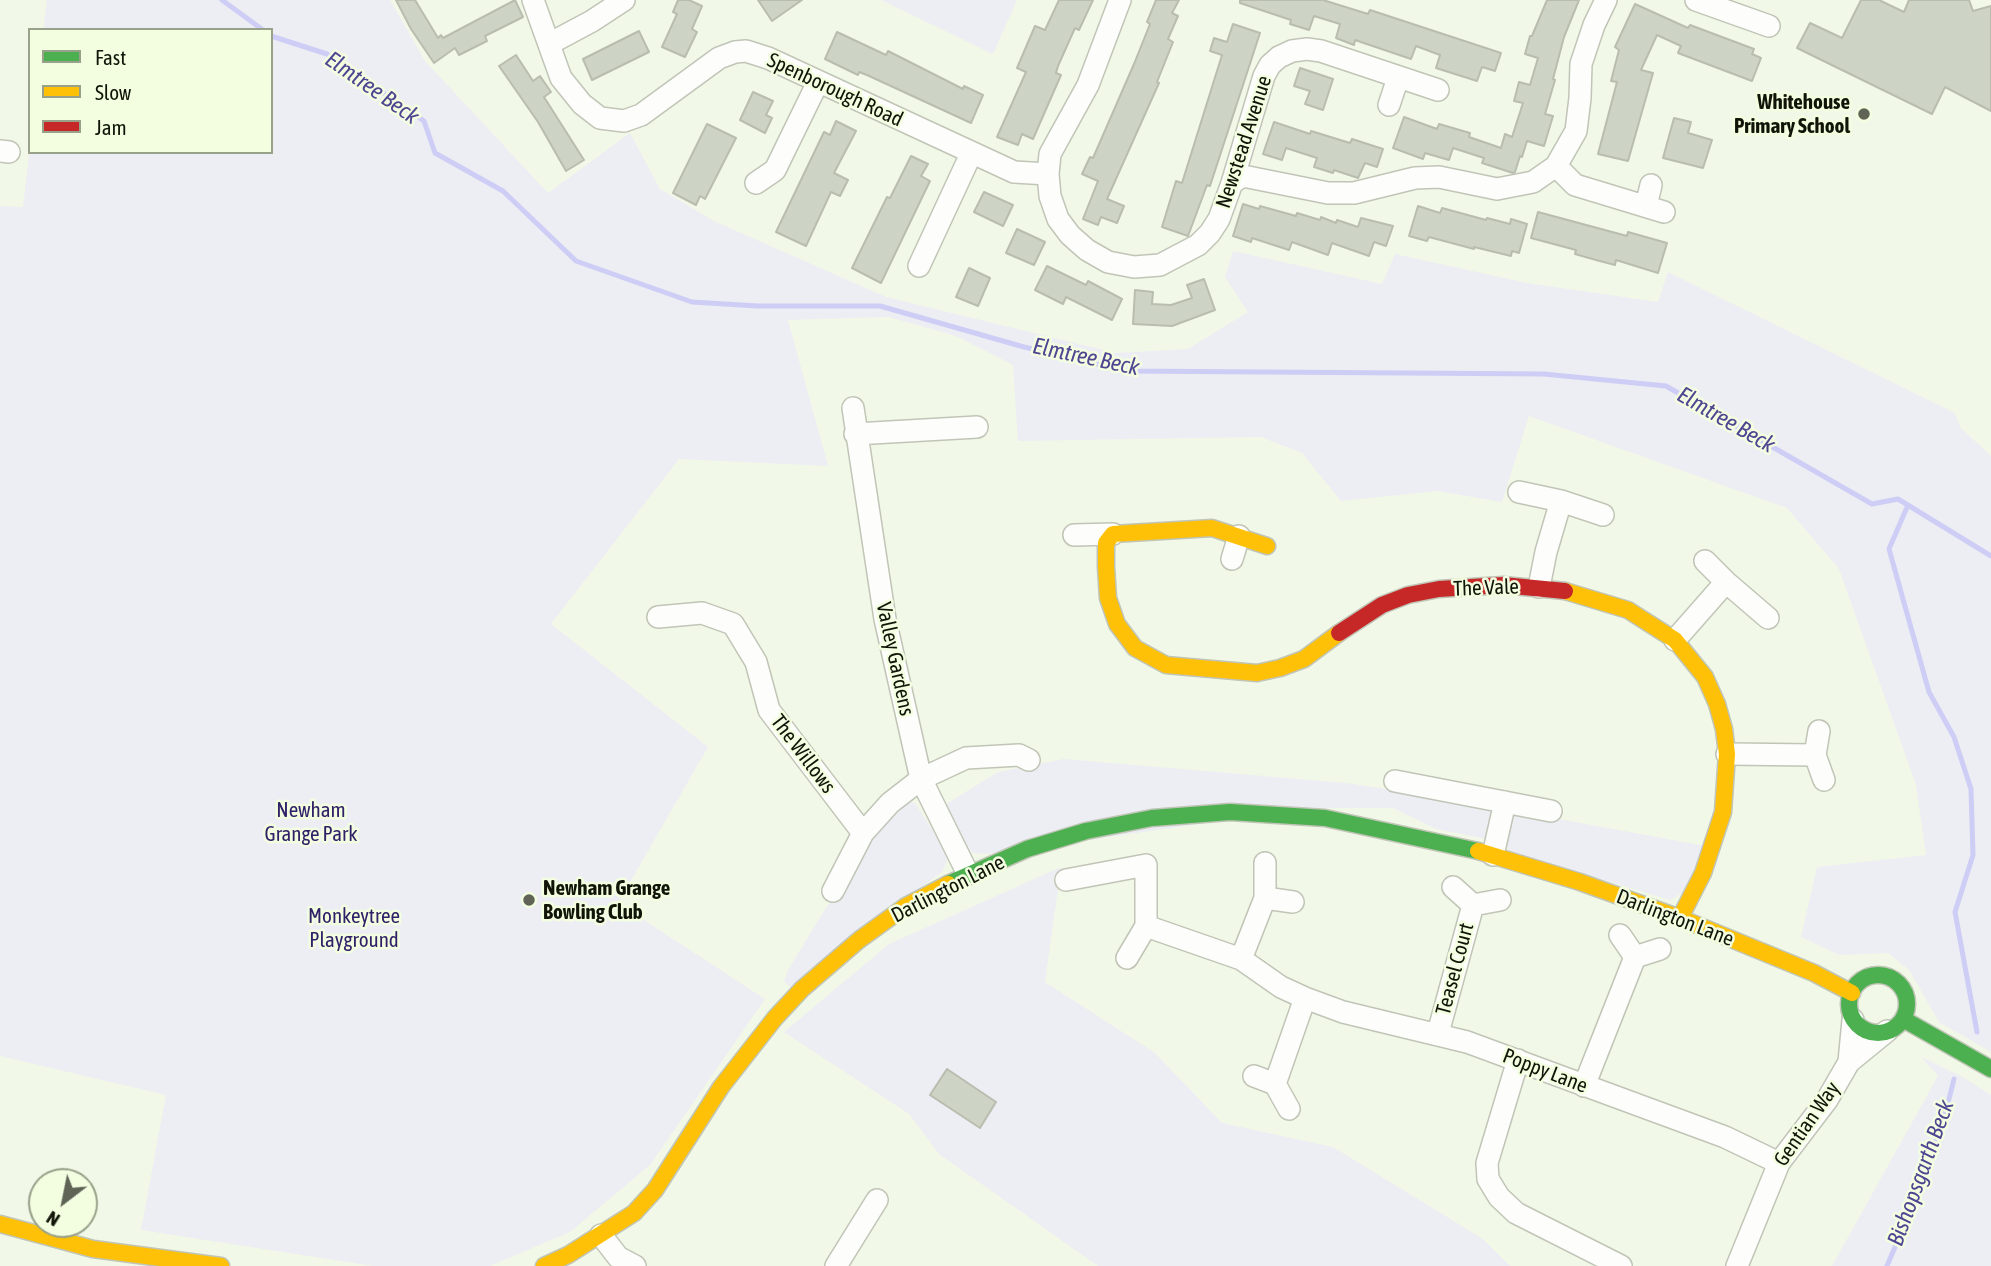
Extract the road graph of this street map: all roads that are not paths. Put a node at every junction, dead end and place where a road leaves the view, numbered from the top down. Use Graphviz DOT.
graph roads {
  1 [pos="533,0"];
  2 [pos="624,0"];
  3 [pos="1120,0"];
  4 [pos="1606,0"];
  5 [pos="1698,0"];
  6 [pos="1769,26"];
  7 [pos="549,44"];
  8 [pos="1398,78"];
  9 [pos="818,82"];
  10 [pos="1438,90"];
  11 [pos="1389,105"];
  12 [pos="971,154"];
  13 [pos="1556,166"];
  14 [pos="1048,174"];
  15 [pos="756,183"];
  16 [pos="1232,183"];
  17 [pos="1651,185"];
  18 [pos="919,266"];
  19 [pos="853,408"];
  20 [pos="977,427"];
  21 [pos="855,434"];
  22 [pos="1519,492"];
  23 [pos="1561,502"];
  24 [pos="1603,515"];
  25 [pos="1074,534"];
  26 [pos="1112,534"];
  27 [pos="1239,536"];
  28 [pos="1267,546"];
  29 [pos="1232,559"];
  30 [pos="1704,561"];
  31 [pos="1726,582"];
  32 [pos="1539,587"];
  33 [pos="658,617"];
  34 [pos="1768,618"];
  35 [pos="1675,640"];
  36 [pos="1818,731"];
  37 [pos="1727,754"];
  38 [pos="1815,755"];
  39 [pos="1029,760"];
  40 [pos="921,779"];
  41 [pos="1395,780"];
  42 [pos="1824,780"];
  43 [pos="1505,802"];
  44 [pos="1551,811"];
  45 [pos="863,834"];
  46 [pos="1493,855"];
  47 [pos="1265,863"];
  48 [pos="968,874"];
  49 [pos="1066,880"];
  50 [pos="1453,887"];
  51 [pos="834,891"];
  52 [pos="1265,898"];
  53 [pos="1500,900"];
  54 [pos="1293,902"];
  55 [pos="1473,905"];
  56 [pos="1680,918"];
  57 [pos="1146,926"];
  58 [pos="1620,935"];
  59 [pos="1660,949"];
  60 [pos="1635,957"];
  61 [pos="1128,958"];
  62 [pos="1241,959"];
  63 [pos="1852,993"];
  64 [pos="1305,999"];
  65 [pos="1853,1020"];
  66 [pos="1895,1025"];
  67 [pos="1438,1033"];
  68 [pos="1518,1059"];
  69 [pos="1849,1062"];
  70 [pos="1991,1069"];
  71 [pos="1254,1076"];
  72 [pos="1275,1084"];
  73 [pos="1584,1086"];
  74 [pos="1289,1108"];
  75 [pos="1779,1163"];
  76 [pos="877,1200"];
  77 [pos="0,1224"];
  78 [pos="601,1235"];
  79 [pos="220,1266"];
  80 [pos="544,1266"];
  81 [pos="635,1266"];
  82 [pos="836,1266"];
  83 [pos="1620,1266"];
  84 [pos="1737,1266"];
  1 -- 7 [label="street, Spenborough Road"];
  2 -- 7 [label="street"];
  3 -- 14 [label="street, Newstead Avenue"];
  4 -- 13 [label="street"];
  5 -- 6 [label="street"];
  7 -- 9 [label="street, Spenborough Road"];
  8 -- 10 [label="street, Newstead Avenue"];
  8 -- 11 [label="street"];
  8 -- 16 [label="street, Newstead Avenue"];
  9 -- 12 [label="street, Spenborough Road"];
  9 -- 15 [label="street"];
  12 -- 14 [label="street, Spenborough Road"];
  12 -- 18 [label="street"];
  13 -- 16 [label="street"];
  13 -- 17 [label="street"];
  14 -- 16 [label="street, Newstead Avenue"];
  19 -- 21 [label="street, Valley Gardens"];
  20 -- 21 [label="street"];
  21 -- 40 [label="street, Valley Gardens"];
  22 -- 23 [label="street"];
  23 -- 24 [label="street"];
  23 -- 32 [label="street"];
  25 -- 26 [label="street"];
  26 -- 27 [label="street"];
  26 -- 32 [label="street, The Vale"];
  27 -- 28 [label="street"];
  27 -- 29 [label="street"];
  30 -- 31 [label="street"];
  31 -- 34 [label="street"];
  31 -- 35 [label="street"];
  32 -- 35 [label="street, The Vale"];
  33 -- 45 [label="street, The Willows"];
  35 -- 37 [label="street, The Vale"];
  36 -- 38 [label="street"];
  37 -- 38 [label="street"];
  37 -- 56 [label="street, The Vale"];
  38 -- 42 [label="street"];
  39 -- 40 [label="street"];
  40 -- 45 [label="street"];
  40 -- 48 [label="street, Valley Gardens"];
  41 -- 43 [label="street"];
  43 -- 44 [label="street"];
  43 -- 46 [label="street"];
  45 -- 51 [label="street"];
  46 -- 48 [label="street, Darlington Lane"];
  46 -- 56 [label="street, Darlington Lane"];
  47 -- 52 [label="street"];
  48 -- 78 [label="street, Darlington Lane"];
  49 -- 57 [label="street"];
  50 -- 55 [label="street, Teasel Court"];
  52 -- 54 [label="street"];
  52 -- 62 [label="street"];
  53 -- 55 [label="street, Teasel Court"];
  55 -- 67 [label="street, Teasel Court"];
  56 -- 63 [label="street, Darlington Lane"];
  57 -- 61 [label="street"];
  57 -- 62 [label="street, Poppy Lane"];
  58 -- 60 [label="street"];
  59 -- 60 [label="street"];
  60 -- 73 [label="street"];
  62 -- 64 [label="street, Poppy Lane"];
  63 -- 65 [label="street"];
  63 -- 66 [label="street"];
  64 -- 67 [label="street, Poppy Lane"];
  64 -- 72 [label="street"];
  65 -- 66 [label="street"];
  65 -- 69 [label="street"];
  66 -- 69 [label="street"];
  66 -- 70 [label="street"];
  67 -- 68 [label="street, Poppy Lane"];
  68 -- 73 [label="street, Poppy Lane"];
  68 -- 83 [label="street"];
  69 -- 75 [label="street, Gentian Way"];
  71 -- 72 [label="street"];
  72 -- 74 [label="street"];
  73 -- 75 [label="street, Poppy Lane"];
  75 -- 84 [label="street, Gentian Way"];
  76 -- 82 [label="street"];
  77 -- 79 [label="street"];
  78 -- 80 [label="street, Darlington Lane"];
  78 -- 81 [label="street"];
}
